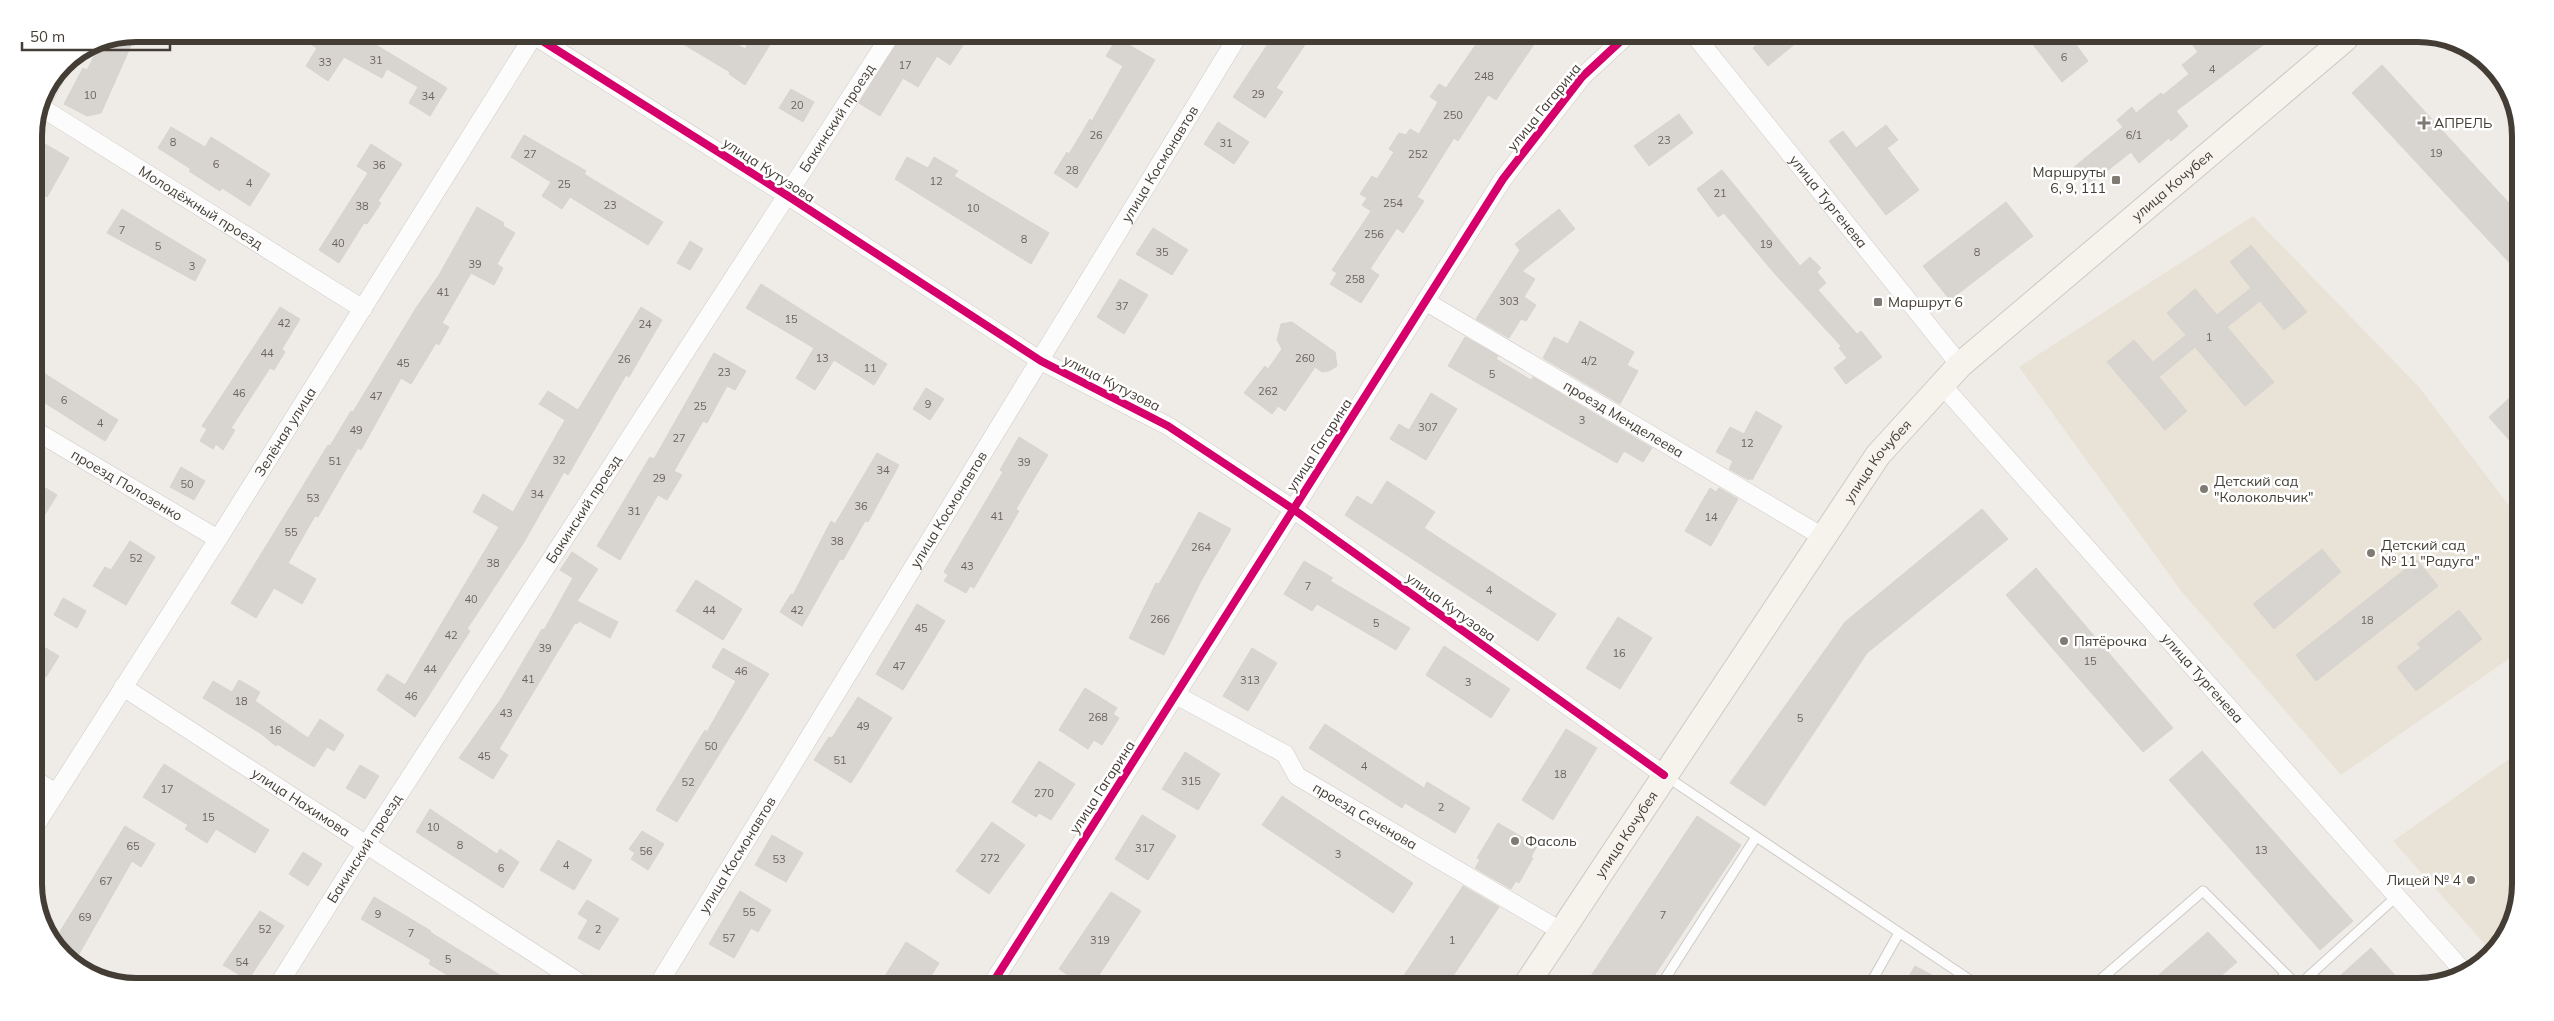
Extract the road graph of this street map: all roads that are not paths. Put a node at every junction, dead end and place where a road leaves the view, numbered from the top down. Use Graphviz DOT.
graph roads {
  1 [pos="1618,42"];
  2 [pos="1699,42"];
  3 [pos="2341,42"];
  4 [pos="529,43"];
  5 [pos="546,43"];
  6 [pos="886,43"];
  7 [pos="1234,43"];
  8 [pos="47,110"];
  9 [pos="788,196"];
  10 [pos="1425,301"];
  11 [pos="363,309"];
  12 [pos="1041,361"];
  13 [pos="1960,365"];
  14 [pos="1942,384"];
  15 [pos="42,435"];
  16 [pos="1292,509"];
  17 [pos="1823,537"];
  18 [pos="218,539"];
  19 [pos="123,686"];
  20 [pos="1176,695"];
  21 [pos="1664,776"];
  22 [pos="43,785"];
  23 [pos="56,793"];
  24 [pos="43,814"];
  25 [pos="1756,837"];
  26 [pos="366,845"];
  27 [pos="2397,896"];
  28 [pos="1561,931"];
  29 [pos="1899,933"];
  30 [pos="2461,968"];
  31 [pos="2286,974"];
  32 [pos="2311,974"];
  33 [pos="283,978"];
  34 [pos="572,978"];
  35 [pos="662,978"];
  36 [pos="996,978"];
  37 [pos="1531,978"];
  38 [pos="1666,978"];
  39 [pos="1874,978"];
  40 [pos="1968,978"];
  41 [pos="2102,978"];
  42 [pos="2282,978"];
  43 [pos="2290,978"];
  44 [pos="2307,978"];
  45 [pos="2315,978"];
  1 -- 10 [label="street, улица Гагарина"];
  2 -- 13 [label="street, улица Тургенева"];
  3 -- 13 [label="main road, улица Кочубея"];
  4 -- 11 [label="street, Зелёная улица"];
  5 -- 9 [label="street, улица Кутузова"];
  6 -- 9 [label="street, Бакинский проезд"];
  7 -- 12 [label="street, улица Космонавтов"];
  8 -- 11 [label="street, Молодёжный проезд"];
  9 -- 12 [label="street, улица Кутузова"];
  9 -- 26 [label="street, Бакинский проезд"];
  10 -- 16 [label="street, улица Гагарина"];
  10 -- 17 [label="street, проезд Менделеева"];
  11 -- 18 [label="street, Зелёная улица"];
  12 -- 16 [label="street, улица Кутузова"];
  12 -- 35 [label="street, улица Космонавтов"];
  13 -- 14 [label="main road, улица Кочубея"];
  14 -- 17 [label="main road, улица Кочубея"];
  14 -- 27 [label="street, улица Тургенева"];
  15 -- 18 [label="street, проезд Полозенко"];
  16 -- 20 [label="street, улица Гагарина"];
  16 -- 21 [label="street, улица Кутузова"];
  17 -- 21 [label="main road, улица Кочубея"];
  18 -- 19 [label="street, Зелёная улица"];
  19 -- 23 [label="street, Зелёная улица"];
  19 -- 26 [label="street, улица Нахимова"];
  20 -- 28 [label="street, проезд Сеченова"];
  20 -- 36 [label="street, улица Гагарина"];
  21 -- 25 [label="lane"];
  21 -- 28 [label="main road, улица Кочубея"];
  22 -- 23 [label="street"];
  23 -- 24 [label="street, Зелёная улица"];
  25 -- 29 [label="lane"];
  25 -- 38 [label="lane"];
  26 -- 33 [label="street, Бакинский проезд"];
  26 -- 34 [label="street, улица Нахимова"];
  27 -- 30 [label="street, улица Тургенева"];
  27 -- 32 [label="lane"];
  28 -- 37 [label="main road, улица Кочубея"];
  29 -- 39 [label="lane"];
  29 -- 40 [label="lane"];
  31 -- 41 [label="lane"];
  31 -- 42 [label="lane"];
  31 -- 43 [label="lane"];
  32 -- 44 [label="lane"];
  32 -- 45 [label="lane"];
}
